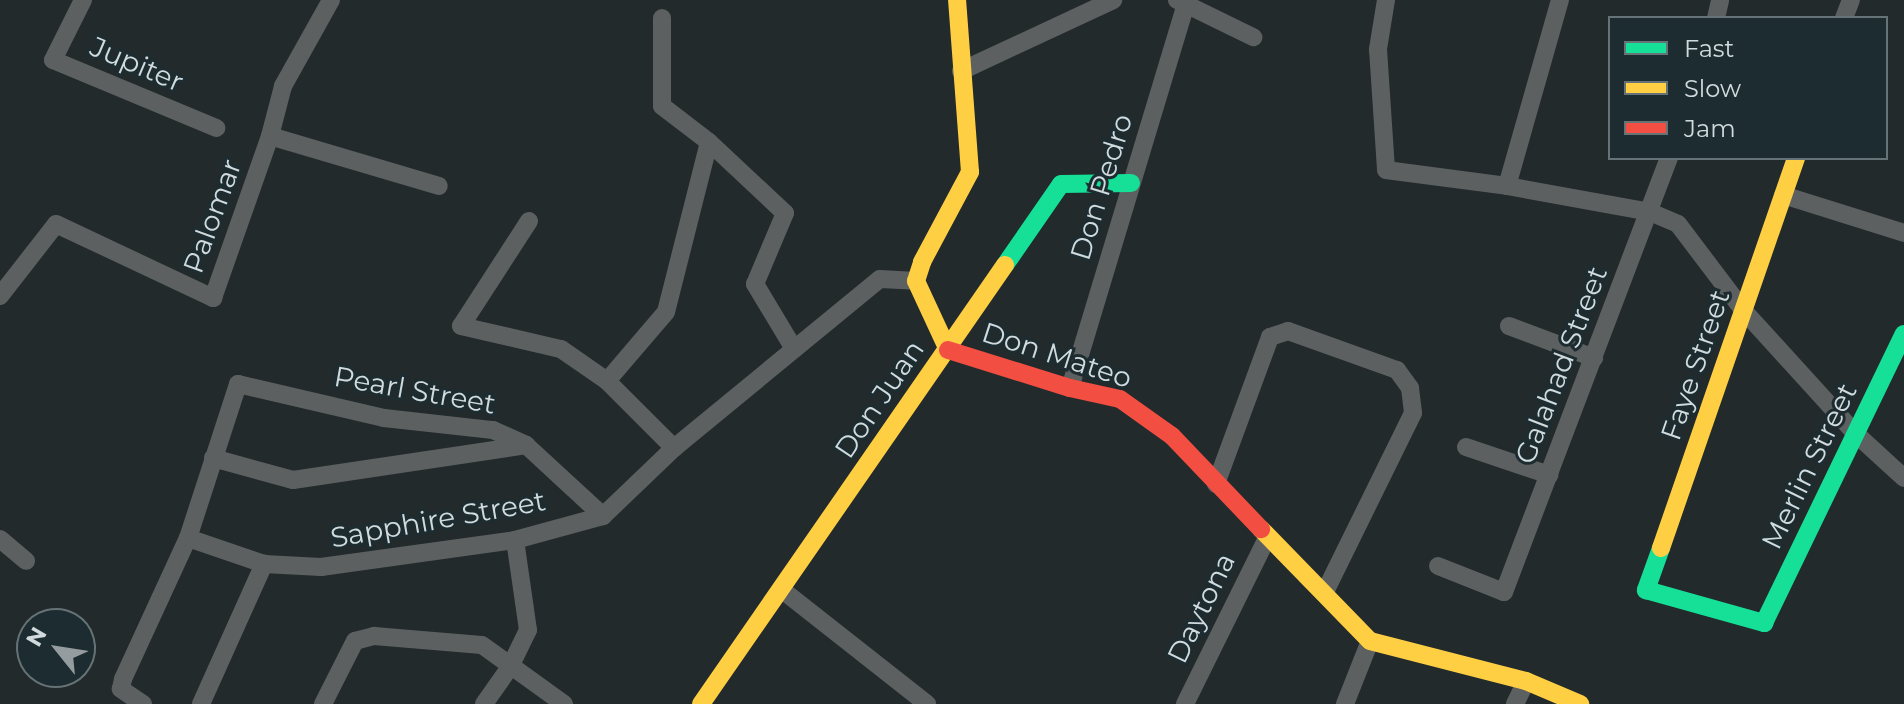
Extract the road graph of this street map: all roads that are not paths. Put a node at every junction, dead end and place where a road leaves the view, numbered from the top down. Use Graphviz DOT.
graph roads {
  1 [pos="83,0"];
  2 [pos="331,0"];
  3 [pos="957,0"];
  4 [pos="1113,0"];
  5 [pos="1386,0"];
  6 [pos="1560,0"];
  7 [pos="1181,1"];
  8 [pos="662,18"];
  9 [pos="1253,37"];
  10 [pos="961,71"];
  11 [pos="216,128"];
  12 [pos="270,136"];
  13 [pos="709,142"];
  14 [pos="1668,160"];
  15 [pos="1795,160"];
  16 [pos="1131,183"];
  17 [pos="439,186"];
  18 [pos="1507,186"];
  19 [pos="1783,195"];
  20 [pos="1650,212"];
  21 [pos="529,221"];
  22 [pos="1904,233"];
  23 [pos="916,281"];
  24 [pos="0,296"];
  25 [pos="1743,310"];
  26 [pos="1509,326"];
  27 [pos="1904,334"];
  28 [pos="794,349"];
  29 [pos="948,350"];
  30 [pos="1594,358"];
  31 [pos="607,381"];
  32 [pos="1070,388"];
  33 [pos="1856,434"];
  34 [pos="526,445"];
  35 [pos="1466,447"];
  36 [pos="674,448"];
  37 [pos="213,458"];
  38 [pos="1549,475"];
  39 [pos="1904,478"];
  40 [pos="1216,484"];
  41 [pos="603,516"];
  42 [pos="188,538"];
  43 [pos="1267,538"];
  44 [pos="0,539"];
  45 [pos="515,540"];
  46 [pos="26,561"];
  47 [pos="264,564"];
  48 [pos="1438,566"];
  49 [pos="781,589"];
  50 [pos="1325,592"];
  51 [pos="1764,623"];
  52 [pos="1370,641"];
  53 [pos="510,667"];
  54 [pos="1526,681"];
  55 [pos="143,704"];
  56 [pos="201,704"];
  57 [pos="323,704"];
  58 [pos="484,704"];
  59 [pos="564,704"];
  60 [pos="701,704"];
  61 [pos="927,704"];
  62 [pos="1185,704"];
  63 [pos="1345,704"];
  64 [pos="1515,704"];
  65 [pos="1580,704"];
  1 -- 11 [label="street, Jupiter"];
  2 -- 12 [label="street, Palomar"];
  3 -- 10 [label="street"];
  4 -- 10 [label="street"];
  5 -- 18 [label="street"];
  6 -- 18 [label="street"];
  7 -- 9 [label="street"];
  7 -- 16 [label="street, Don Pedro"];
  8 -- 13 [label="street"];
  10 -- 23 [label="street"];
  12 -- 17 [label="street"];
  12 -- 24 [label="street, Palomar"];
  13 -- 28 [label="street"];
  13 -- 31 [label="street"];
  14 -- 20 [label="street, Galahad Street"];
  15 -- 19 [label="street, Faye Street"];
  16 -- 29 [label="street"];
  16 -- 32 [label="street, Don Pedro"];
  18 -- 20 [label="street"];
  19 -- 22 [label="street"];
  19 -- 25 [label="street, Faye Street"];
  20 -- 25 [label="street"];
  20 -- 30 [label="street, Galahad Street"];
  21 -- 31 [label="street"];
  23 -- 28 [label="street, Sapphire Street"];
  23 -- 29 [label="street, Don Juan"];
  25 -- 33 [label="street"];
  25 -- 51 [label="street, Faye Street"];
  26 -- 30 [label="street"];
  27 -- 33 [label="street, Merlin Street"];
  28 -- 36 [label="street, Sapphire Street"];
  29 -- 32 [label="street, Don Mateo"];
  29 -- 49 [label="street, Don Juan"];
  30 -- 38 [label="street, Galahad Street"];
  31 -- 36 [label="street"];
  32 -- 40 [label="street, Don Mateo"];
  33 -- 39 [label="street"];
  33 -- 51 [label="street, Merlin Street"];
  34 -- 37 [label="street"];
  34 -- 37 [label="street, Pearl Street"];
  34 -- 41 [label="street, Pearl Street"];
  35 -- 38 [label="street"];
  36 -- 41 [label="street, Sapphire Street"];
  37 -- 42 [label="street"];
  38 -- 48 [label="street, Galahad Street"];
  40 -- 43 [label="street, Don Mateo"];
  40 -- 50 [label="street"];
  41 -- 45 [label="street, Sapphire Street"];
  42 -- 47 [label="street, Sapphire Street"];
  42 -- 55 [label="street"];
  43 -- 50 [label="street, Don Mateo"];
  43 -- 62 [label="street, Daytona"];
  44 -- 46 [label="street"];
  45 -- 47 [label="street, Sapphire Street"];
  45 -- 53 [label="street"];
  47 -- 56 [label="street"];
  49 -- 60 [label="street, Don Juan"];
  49 -- 61 [label="street"];
  50 -- 52 [label="street, Don Mateo"];
  52 -- 54 [label="street"];
  52 -- 63 [label="street"];
  53 -- 57 [label="street"];
  53 -- 58 [label="street"];
  53 -- 59 [label="street"];
  54 -- 64 [label="street"];
  54 -- 65 [label="street"];
}
